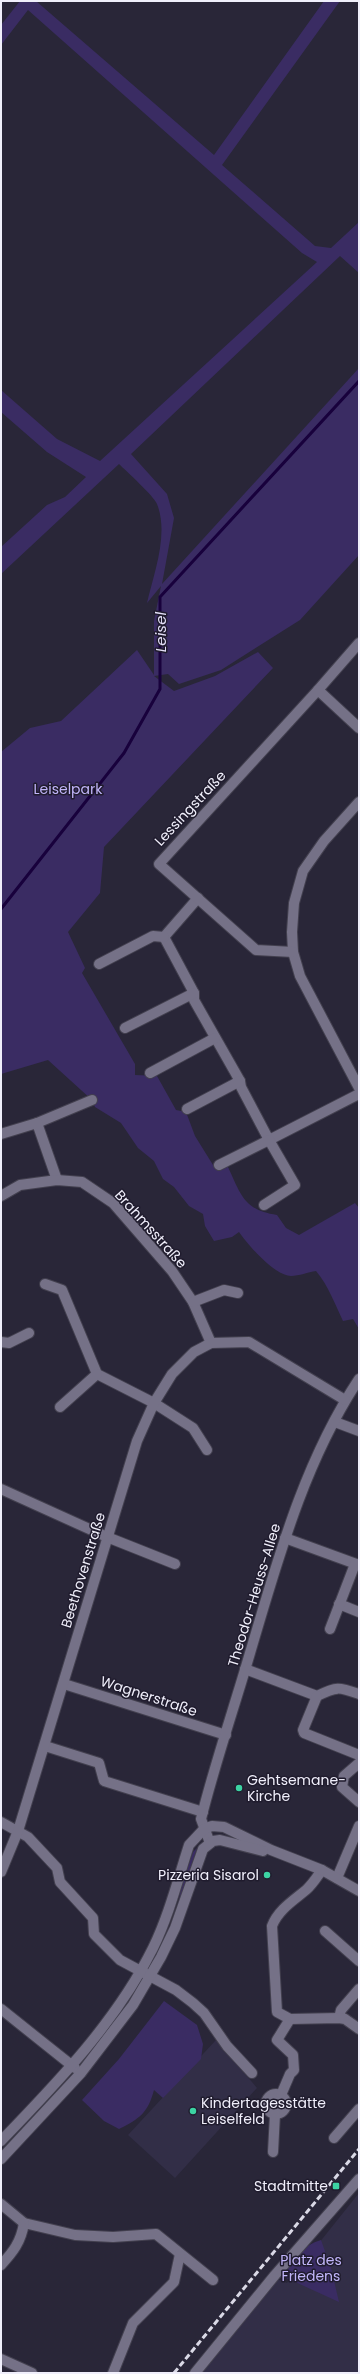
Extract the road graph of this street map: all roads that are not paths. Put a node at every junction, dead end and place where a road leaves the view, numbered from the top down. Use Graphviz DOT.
graph roads {
  1 [pos="359,642"];
  2 [pos="318,690"];
  3 [pos="359,728"];
  4 [pos="359,802"];
  5 [pos="198,898"];
  6 [pos="164,936"];
  7 [pos="293,952"];
  8 [pos="99,964"];
  9 [pos="194,993"];
  10 [pos="125,1028"];
  11 [pos="215,1038"];
  12 [pos="150,1074"];
  13 [pos="240,1081"];
  14 [pos="359,1088"];
  15 [pos="359,1094"];
  16 [pos="92,1100"];
  17 [pos="187,1110"];
  18 [pos="37,1123"];
  19 [pos="1,1134"];
  20 [pos="269,1140"];
  21 [pos="219,1165"];
  22 [pos="56,1180"];
  23 [pos="1,1196"];
  24 [pos="264,1205"];
  25 [pos="45,1284"];
  26 [pos="238,1293"];
  27 [pos="193,1302"];
  28 [pos="29,1333"];
  29 [pos="1,1342"];
  30 [pos="211,1343"];
  31 [pos="97,1374"];
  32 [pos="359,1379"];
  33 [pos="345,1400"];
  34 [pos="154,1403"];
  35 [pos="60,1407"];
  36 [pos="335,1422"];
  37 [pos="359,1431"];
  38 [pos="207,1450"];
  39 [pos="1,1488"];
  40 [pos="107,1537"];
  41 [pos="285,1538"];
  42 [pos="175,1564"];
  43 [pos="357,1564"];
  44 [pos="339,1604"];
  45 [pos="359,1612"];
  46 [pos="330,1629"];
  47 [pos="246,1669"];
  48 [pos="64,1684"];
  49 [pos="359,1694"];
  50 [pos="317,1696"];
  51 [pos="226,1735"];
  52 [pos="45,1746"];
  53 [pos="359,1755"];
  54 [pos="359,1763"];
  55 [pos="359,1802"];
  56 [pos="202,1812"];
  57 [pos="1,1822"];
  58 [pos="359,1826"];
  59 [pos="204,1829"];
  60 [pos="18,1831"];
  61 [pos="210,1843"];
  62 [pos="271,1850"];
  63 [pos="322,1870"];
  64 [pos="1,1872"];
  65 [pos="338,1878"];
  66 [pos="359,1891"];
  67 [pos="325,1931"];
  68 [pos="359,1961"];
  69 [pos="140,1970"];
  70 [pos="150,1976"];
  71 [pos="359,1989"];
  72 [pos="1,2009"];
  73 [pos="339,2018"];
  74 [pos="293,2019"];
  75 [pos="359,2030"];
  76 [pos="71,2064"];
  77 [pos="81,2073"];
  78 [pos="252,2073"];
  79 [pos="281,2095"];
  80 [pos="359,2109"];
  81 [pos="275,2114"];
  82 [pos="334,2138"];
  83 [pos="1,2141"];
  84 [pos="273,2152"];
  85 [pos="1,2159"];
  86 [pos="359,2179"];
  87 [pos="1,2204"];
  88 [pos="24,2223"];
  89 [pos="180,2254"];
  90 [pos="1,2265"];
  91 [pos="213,2280"];
  92 [pos="1,2359"];
  93 [pos="32,2373"];
  94 [pos="113,2373"];
  95 [pos="195,2373"];
  1 -- 2 [label="street"];
  2 -- 3 [label="street"];
  2 -- 5 [label="street, Lessingstraße"];
  4 -- 7 [label="street"];
  5 -- 6 [label="street"];
  5 -- 7 [label="street, Lessingstraße"];
  6 -- 8 [label="street"];
  6 -- 9 [label="street"];
  7 -- 14 [label="street"];
  9 -- 10 [label="street"];
  9 -- 11 [label="street"];
  11 -- 12 [label="street"];
  11 -- 13 [label="street"];
  13 -- 17 [label="street"];
  13 -- 20 [label="street"];
  15 -- 20 [label="street"];
  16 -- 18 [label="street"];
  18 -- 19 [label="street"];
  18 -- 22 [label="street"];
  20 -- 21 [label="street"];
  20 -- 24 [label="street"];
  22 -- 23 [label="street, Brahmsstraße"];
  22 -- 27 [label="street, Brahmsstraße"];
  25 -- 31 [label="street"];
  26 -- 27 [label="street"];
  27 -- 30 [label="street, Brahmsstraße"];
  28 -- 29 [label="street"];
  30 -- 33 [label="street, Beethovenstraße"];
  30 -- 34 [label="street, Beethovenstraße"];
  31 -- 34 [label="street"];
  31 -- 35 [label="street"];
  32 -- 33 [label="street, Theodor-Heuss-Allee"];
  33 -- 36 [label="street, Theodor-Heuss-Allee"];
  34 -- 38 [label="street"];
  34 -- 40 [label="street, Beethovenstraße"];
  36 -- 37 [label="street"];
  36 -- 41 [label="street, Theodor-Heuss-Allee"];
  39 -- 40 [label="street"];
  40 -- 42 [label="street"];
  40 -- 48 [label="street, Beethovenstraße"];
  41 -- 43 [label="street"];
  41 -- 47 [label="street, Theodor-Heuss-Allee"];
  43 -- 44 [label="street"];
  44 -- 45 [label="street"];
  44 -- 46 [label="street"];
  47 -- 50 [label="street"];
  47 -- 51 [label="street, Theodor-Heuss-Allee"];
  48 -- 51 [label="street, Wagnerstraße"];
  48 -- 52 [label="street, Beethovenstraße"];
  49 -- 50 [label="street"];
  50 -- 53 [label="street"];
  51 -- 56 [label="street, Theodor-Heuss-Allee"];
  52 -- 56 [label="street"];
  52 -- 60 [label="street, Beethovenstraße"];
  54 -- 55 [label="street"];
  56 -- 59 [label="street, Theodor-Heuss-Allee"];
  57 -- 60 [label="street"];
  58 -- 65 [label="street"];
  59 -- 61 [label="street, Theodor-Heuss-Allee"];
  59 -- 62 [label="street"];
  59 -- 69 [label="street"];
  60 -- 64 [label="street, Beethovenstraße"];
  60 -- 69 [label="street"];
  61 -- 62 [label="street"];
  61 -- 70 [label="street"];
  62 -- 63 [label="street"];
  63 -- 65 [label="street"];
  63 -- 74 [label="street"];
  65 -- 66 [label="street"];
  67 -- 68 [label="street"];
  69 -- 70 [label="street"];
  69 -- 76 [label="street"];
  70 -- 77 [label="street"];
  70 -- 78 [label="street"];
  71 -- 73 [label="street"];
  72 -- 76 [label="street"];
  73 -- 74 [label="street"];
  73 -- 75 [label="street"];
  74 -- 79 [label="street"];
  76 -- 77 [label="street"];
  76 -- 83 [label="street"];
  77 -- 85 [label="street"];
  79 -- 81 [label="street"];
  79 -- 81 [label="street"];
  80 -- 82 [label="street"];
  81 -- 84 [label="street"];
  86 -- 95 [label="street"];
  87 -- 88 [label="street"];
  88 -- 89 [label="street"];
  88 -- 90 [label="street"];
  89 -- 91 [label="street"];
  89 -- 94 [label="street"];
  92 -- 93 [label="street"];
}
